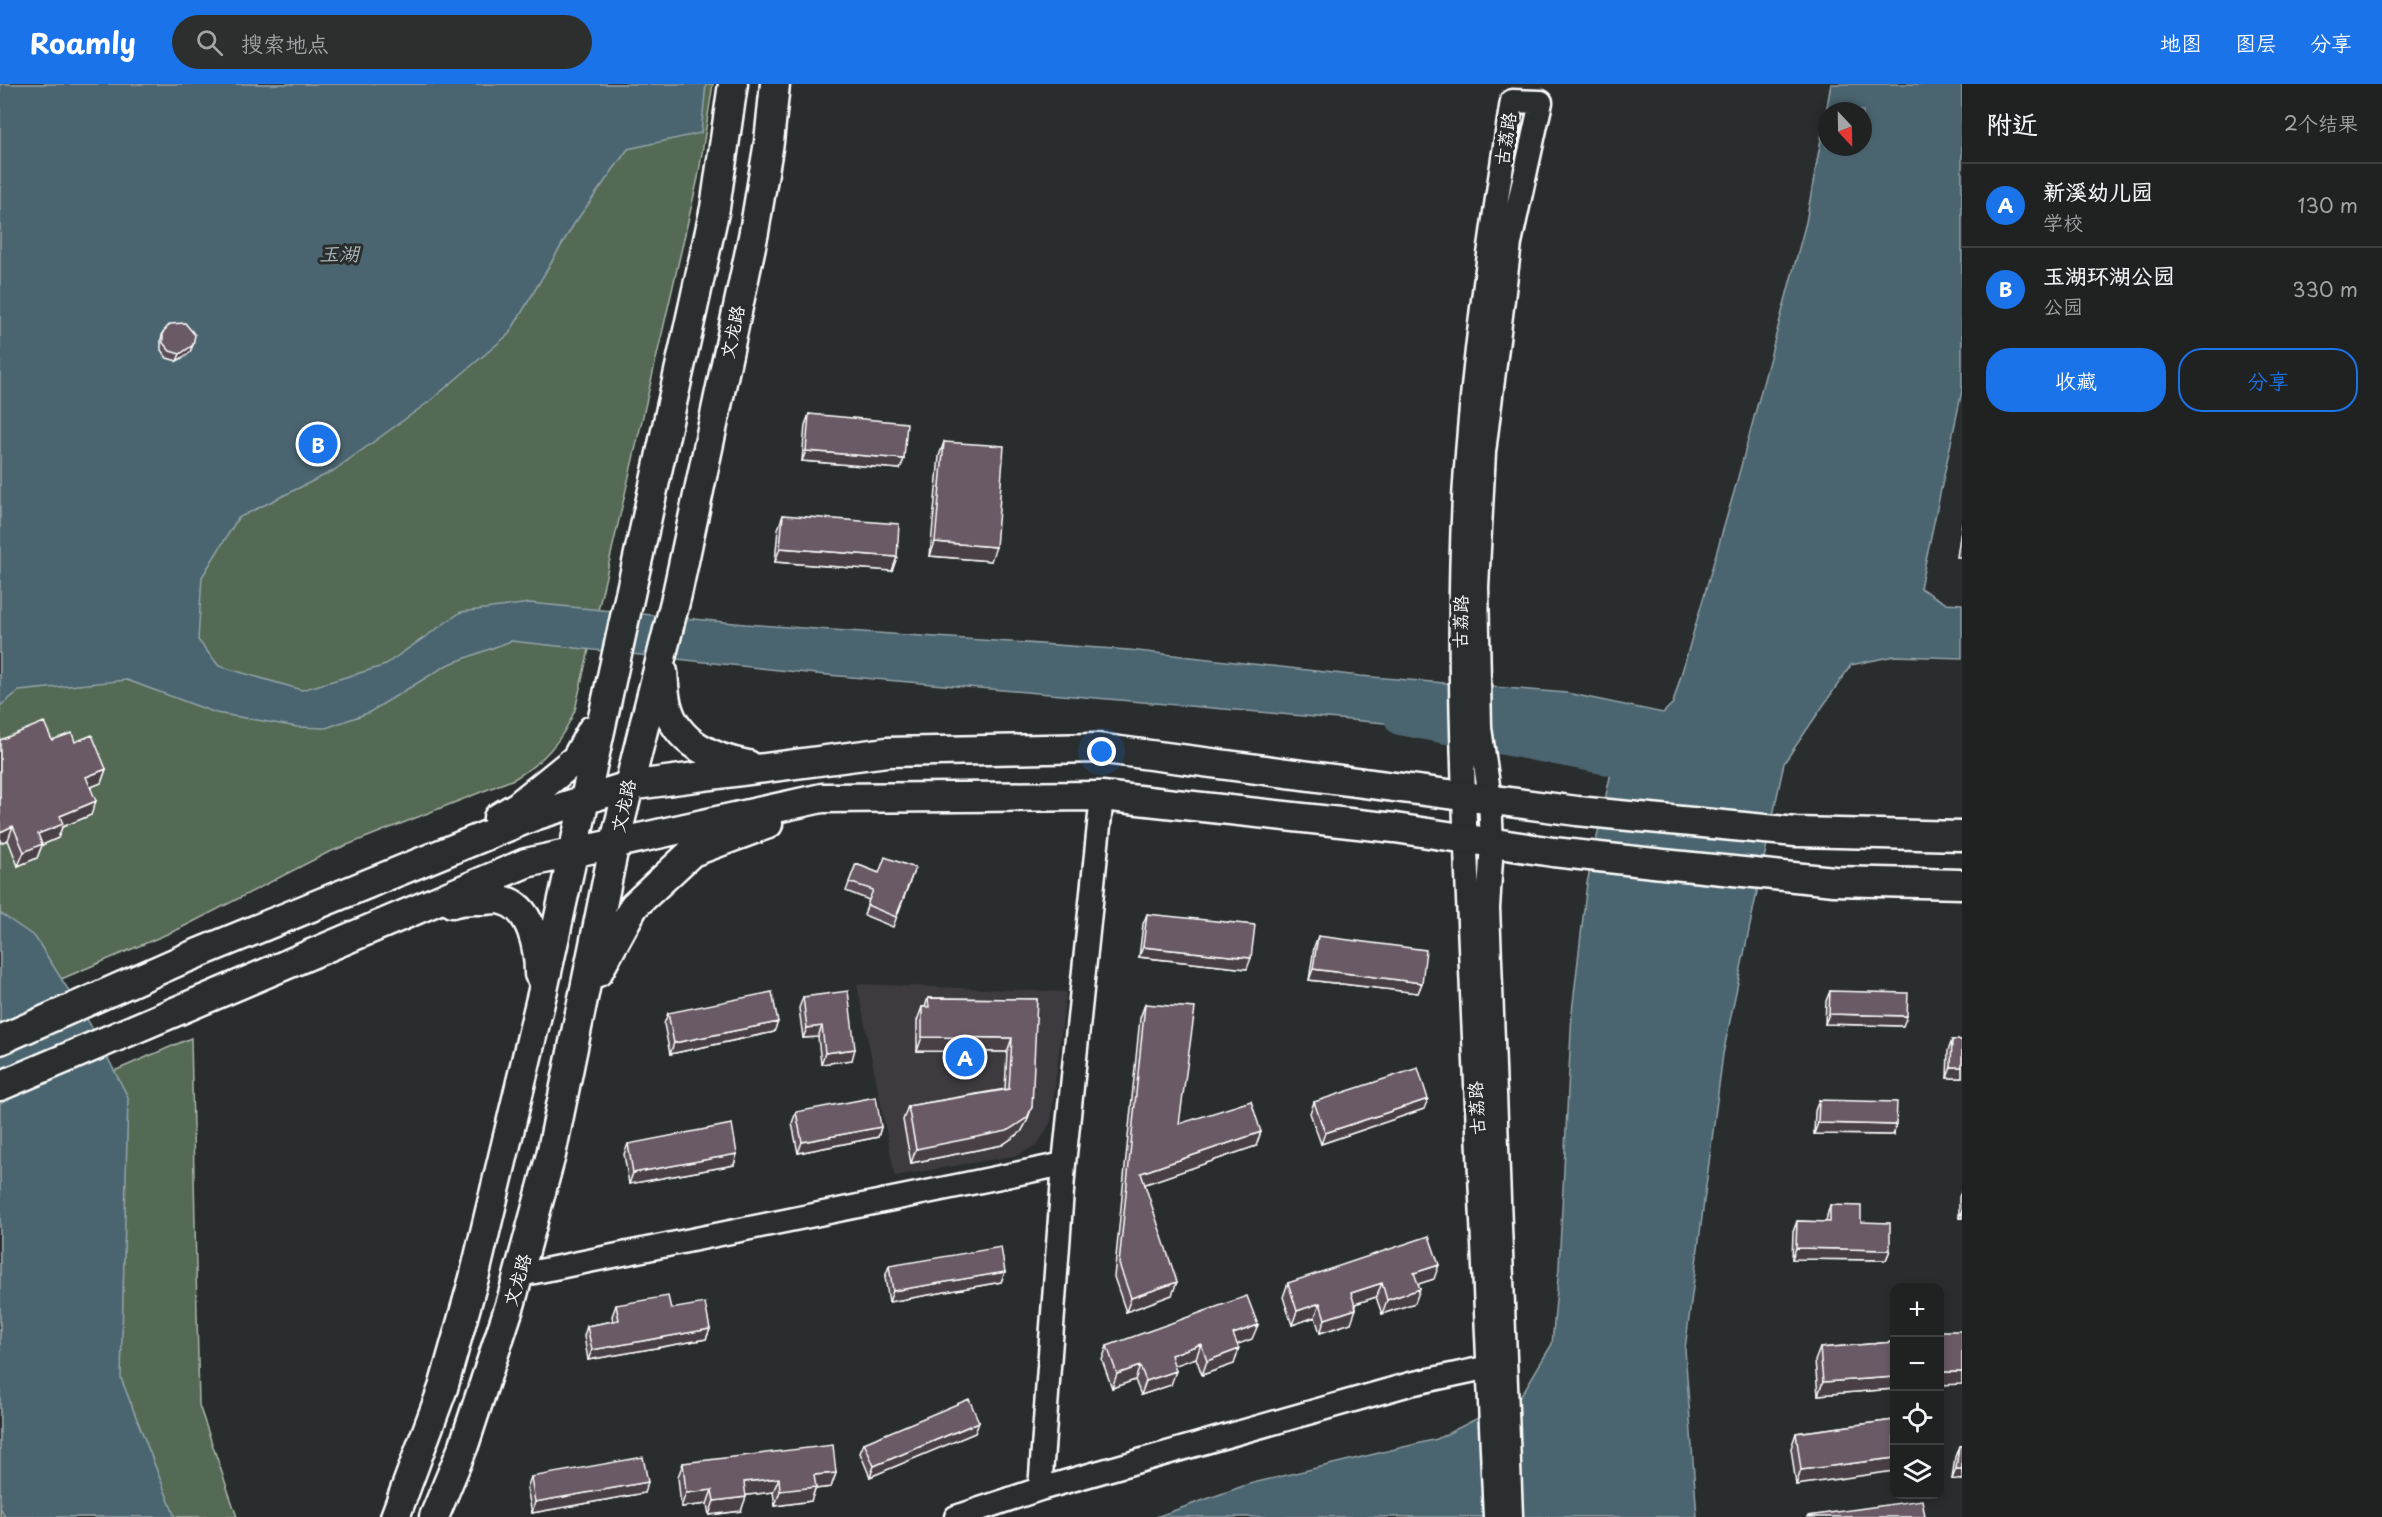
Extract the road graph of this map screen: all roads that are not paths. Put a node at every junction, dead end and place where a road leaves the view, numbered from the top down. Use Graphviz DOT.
graph roads {
  1 [pos="733,84"];
  2 [pos="775,84"];
  3 [pos="662,659"];
  4 [pos="605,708"];
  5 [pos="765,768"];
  6 [pos="628,786"];
  7 [pos="1101,796"];
  8 [pos="884,798"];
  9 [pos="1476,798"];
  10 [pos="584,802"];
  11 [pos="1962,836"];
  12 [pos="1478,841"];
  13 [pos="615,842"];
  14 [pos="573,853"];
  15 [pos="415,865"];
  16 [pos="1962,884"];
  17 [pos="333,944"];
  18 [pos="584,998"];
  19 [pos="540,1005"];
  20 [pos="0,1040"];
  21 [pos="0,1086"];
  22 [pos="1064,1164"];
  23 [pos="520,1275"];
  24 [pos="1494,1377"];
  25 [pos="1040,1489"];
  26 [pos="395,1517"];
  27 [pos="434,1517"];
  28 [pos="956,1517"];
  29 [pos="1495,1517"];
  30 [pos="1511,1517"];
  1 -- 4 [label="main road"];
  2 -- 3 [label="main road, 文龙路"];
  3 -- 5 [label="main road"];
  3 -- 6 [label="main road, 文龙路"];
  4 -- 10 [label="main road"];
  4 -- 15 [label="main road"];
  5 -- 6 [label="main road"];
  5 -- 9 [label="main road"];
  6 -- 10 [label="main road"];
  6 -- 13 [label="main road, 文龙路"];
  7 -- 8 [label="main road"];
  7 -- 12 [label="main road"];
  7 -- 22 [label="street"];
  8 -- 13 [label="main road"];
  8 -- 18 [label="main road"];
  9 -- 9 [label="street, 古荔路"];
  9 -- 11 [label="main road"];
  9 -- 12 [label="street, 古荔路"];
  10 -- 14 [label="main road"];
  10 -- 15 [label="main road"];
  12 -- 16 [label="main road"];
  12 -- 24 [label="street, 古荔路"];
  13 -- 14 [label="main road"];
  13 -- 18 [label="main road, 文龙路"];
  14 -- 17 [label="main road"];
  14 -- 19 [label="main road"];
  15 -- 20 [label="main road"];
  17 -- 19 [label="main road"];
  17 -- 21 [label="main road"];
  18 -- 23 [label="main road, 文龙路"];
  19 -- 26 [label="main road"];
  22 -- 23 [label="street"];
  22 -- 25 [label="street"];
  23 -- 27 [label="main road, 文龙路"];
  24 -- 25 [label="street"];
  24 -- 29 [label="street, 古荔路"];
  24 -- 30 [label="street, 古荔路"];
  25 -- 28 [label="street"];
}
